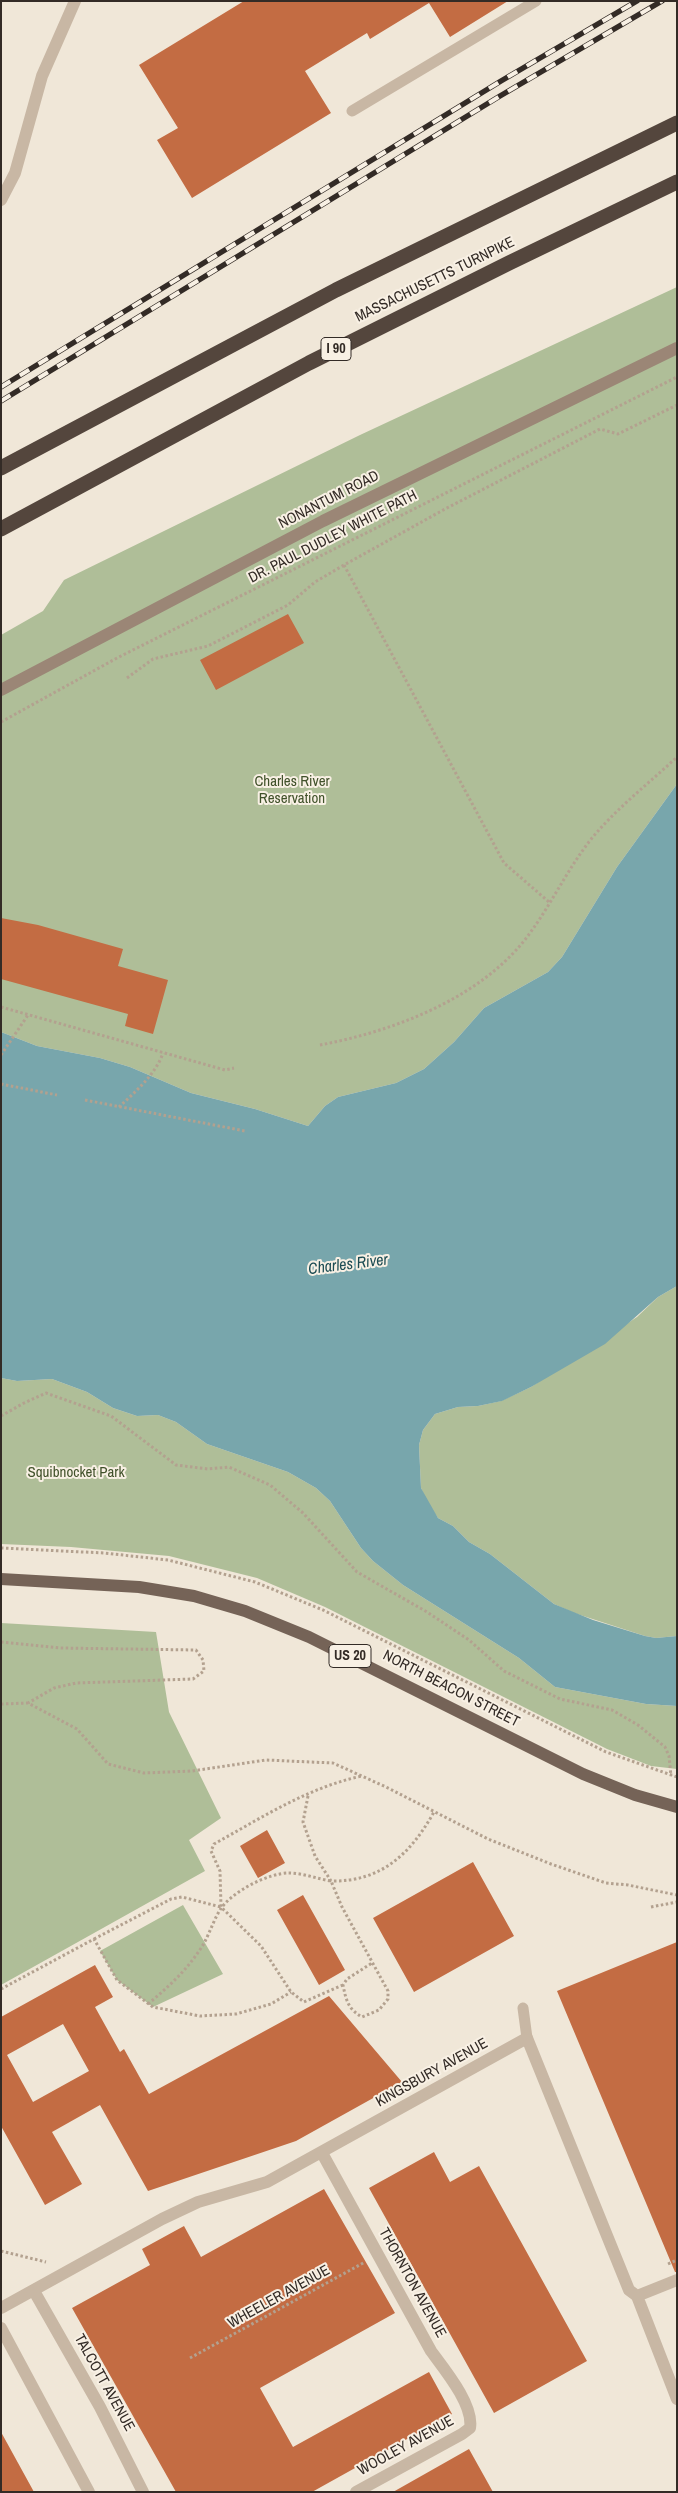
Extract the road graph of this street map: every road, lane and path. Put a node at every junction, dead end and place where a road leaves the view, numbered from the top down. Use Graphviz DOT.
graph roads {
  1 [pos="75,1"];
  2 [pos="536,1"];
  3 [pos="352,111"];
  4 [pos="677,123"];
  5 [pos="677,182"];
  6 [pos="1,200"];
  7 [pos="677,348"];
  8 [pos="677,377"];
  9 [pos="677,404"];
  10 [pos="1,468"];
  11 [pos="1,530"];
  12 [pos="344,565"];
  13 [pos="127,678"];
  14 [pos="1,690"];
  15 [pos="1,722"];
  16 [pos="677,757"];
  17 [pos="549,902"];
  18 [pos="1,1007"];
  19 [pos="28,1015"];
  20 [pos="320,1045"];
  21 [pos="163,1053"];
  22 [pos="1,1055"];
  23 [pos="234,1068"];
  24 [pos="1,1084"];
  25 [pos="57,1095"];
  26 [pos="85,1100"];
  27 [pos="119,1107"];
  28 [pos="246,1131"];
  29 [pos="1,1416"];
  30 [pos="1,1579"];
  31 [pos="1,1642"];
  32 [pos="1,1704"];
  33 [pos="28,1704"];
  34 [pos="363,1776"];
  35 [pos="670,1776"];
  36 [pos="308,1795"];
  37 [pos="677,1808"];
  38 [pos="434,1812"];
  39 [pos="331,1881"];
  40 [pos="677,1895"];
  41 [pos="677,1902"];
  42 [pos="221,1907"];
  43 [pos="651,1907"];
  44 [pos="94,1939"];
  45 [pos="372,1962"];
  46 [pos="343,1985"];
  47 [pos="1,1989"];
  48 [pos="291,1992"];
  49 [pos="148,2004"];
  50 [pos="523,2008"];
  51 [pos="527,2038"];
  52 [pos="322,2153"];
  53 [pos="1,2251"];
  54 [pos="378,2254"];
  55 [pos="46,2262"];
  56 [pos="677,2280"];
  57 [pos="34,2291"];
  58 [pos="637,2296"];
  59 [pos="1,2308"];
  60 [pos="1,2328"];
  61 [pos="190,2358"];
  62 [pos="677,2399"];
  63 [pos="470,2428"];
  64 [pos="89,2492"];
  65 [pos="143,2492"];
  66 [pos="356,2492"];
  1 -- 6 [label="street"];
  2 -- 3 [label="lane"];
  4 -- 10 [label="highway"];
  5 -- 11 [label="highway, MASSACHUSETTS TURNPIKE / I 90"];
  7 -- 14 [label="main road, NONANTUM ROAD"];
  8 -- 15 [label="path, DR. PAUL DUDLEY WHITE PATH"];
  9 -- 12 [label="path"];
  12 -- 13 [label="path"];
  12 -- 17 [label="path"];
  16 -- 17 [label="path"];
  17 -- 20 [label="path"];
  18 -- 19 [label="path"];
  19 -- 21 [label="path"];
  19 -- 22 [label="path"];
  21 -- 23 [label="path"];
  21 -- 27 [label="path"];
  24 -- 25 [label="path"];
  26 -- 27 [label="path"];
  27 -- 28 [label="path"];
  29 -- 35 [label="path"];
  30 -- 37 [label="main road, NORTH BEACON STREET / US 20"];
  31 -- 33 [label="path"];
  32 -- 33 [label="path"];
  33 -- 34 [label="path"];
  34 -- 36 [label="path"];
  34 -- 38 [label="path"];
  36 -- 39 [label="path"];
  36 -- 42 [label="path"];
  38 -- 39 [label="path"];
  38 -- 40 [label="path"];
  39 -- 42 [label="path"];
  39 -- 45 [label="path"];
  41 -- 43 [label="path"];
  42 -- 44 [label="path"];
  42 -- 48 [label="path"];
  42 -- 49 [label="path"];
  44 -- 47 [label="path"];
  44 -- 49 [label="path"];
  45 -- 46 [label="path"];
  45 -- 46 [label="path"];
  46 -- 48 [label="path"];
  48 -- 49 [label="path"];
  50 -- 51 [label="lane"];
  51 -- 52 [label="street, KINGSBURY AVENUE"];
  51 -- 58 [label="street"];
  52 -- 54 [label="street, THORNTON AVENUE"];
  52 -- 57 [label="street, KINGSBURY AVENUE"];
  53 -- 55 [label="path"];
  54 -- 61 [label="path, WHEELER AVENUE"];
  54 -- 63 [label="street, THORNTON AVENUE"];
  56 -- 58 [label="street"];
  57 -- 59 [label="street, KINGSBURY AVENUE"];
  57 -- 65 [label="street, TALCOTT AVENUE"];
  58 -- 62 [label="street"];
  60 -- 64 [label="street"];
  63 -- 66 [label="street, WOOLEY AVENUE"];
}
